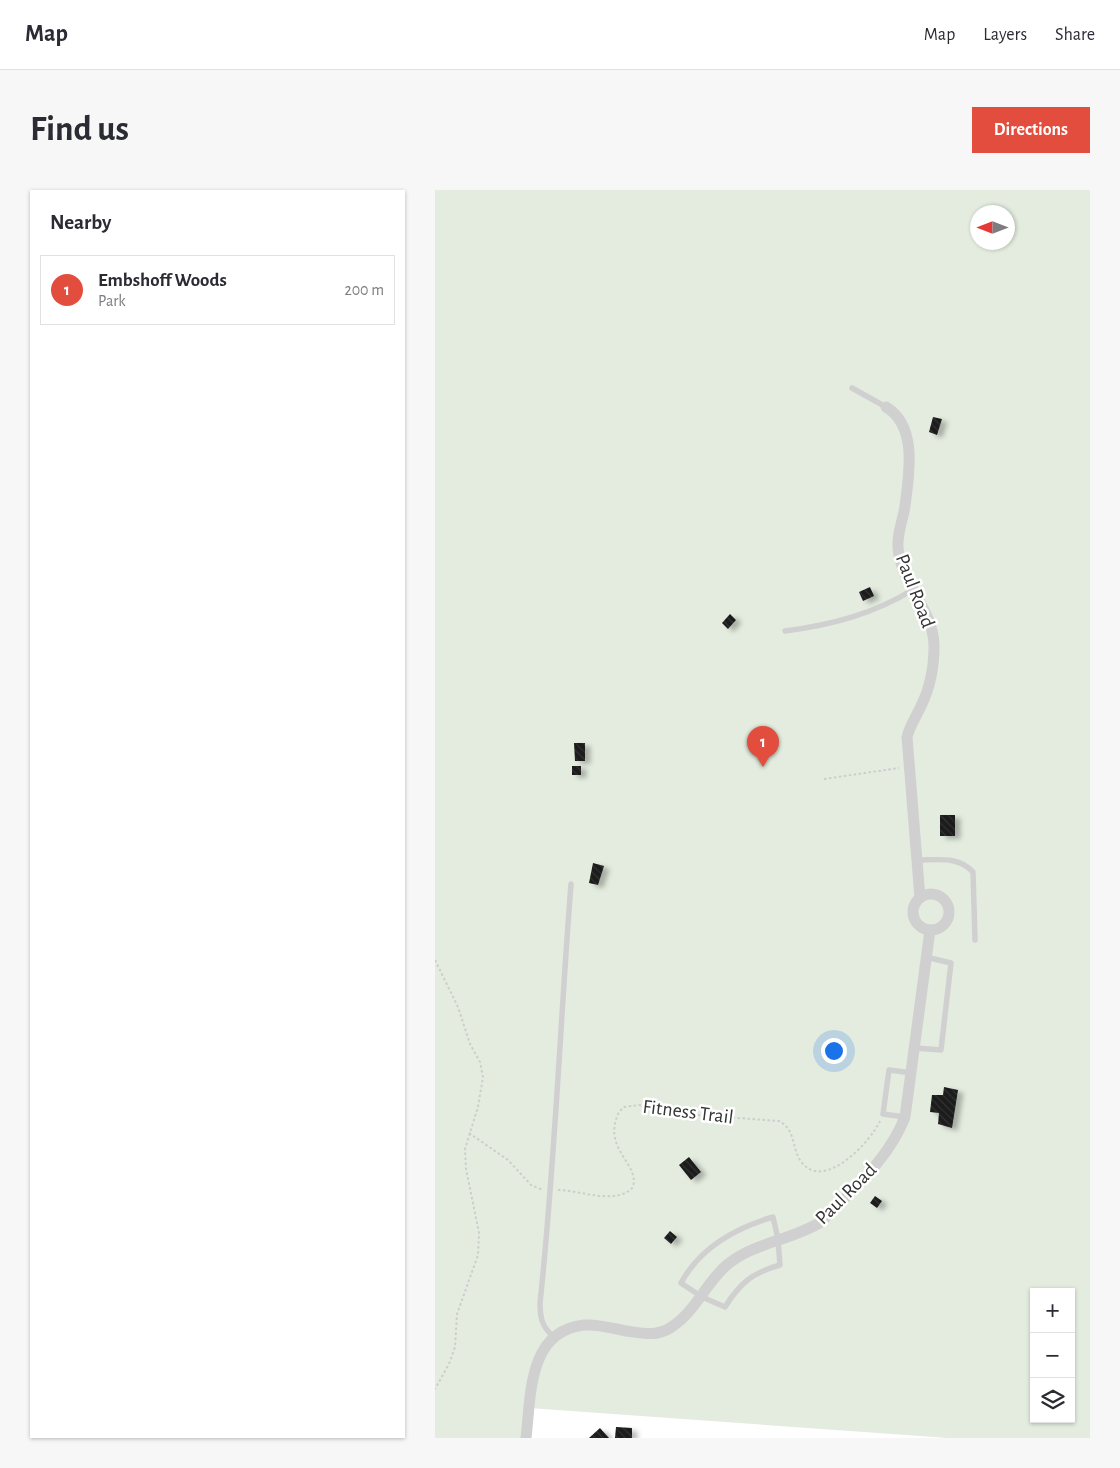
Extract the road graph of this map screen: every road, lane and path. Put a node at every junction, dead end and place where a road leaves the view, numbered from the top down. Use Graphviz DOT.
graph roads {
  1 [pos="852,388"];
  2 [pos="886,407"];
  3 [pos="914,589"];
  4 [pos="785,631"];
  5 [pos="909,766"];
  6 [pos="824,780"];
  7 [pos="919,860"];
  8 [pos="571,884"];
  9 [pos="920,898"];
  10 [pos="930,930"];
  11 [pos="975,940"];
  12 [pos="926,957"];
  13 [pos="435,960"];
  14 [pos="915,1048"];
  15 [pos="912,1072"];
  16 [pos="884,1114"];
  17 [pos="905,1117"];
  18 [pos="469,1133"];
  19 [pos="551,1190"];
  20 [pos="778,1239"];
  21 [pos="702,1297"];
  22 [pos="554,1337"];
  23 [pos="435,1389"];
  24 [pos="526,1438"];
  1 -- 2 [label="lane"];
  2 -- 3 [label="street, Paul Road"];
  3 -- 4 [label="lane"];
  3 -- 5 [label="street, Paul Road"];
  5 -- 6 [label="path"];
  5 -- 7 [label="street, Paul Road"];
  7 -- 9 [label="street, Paul Road"];
  7 -- 11 [label="lane"];
  8 -- 19 [label="lane"];
  9 -- 10 [label="street, Paul Road"];
  9 -- 10 [label="street"];
  10 -- 12 [label="street, Paul Road"];
  12 -- 14 [label="street, Paul Road"];
  12 -- 14 [label="lane"];
  13 -- 18 [label="path"];
  14 -- 15 [label="street, Paul Road"];
  15 -- 16 [label="lane"];
  15 -- 17 [label="street, Paul Road"];
  16 -- 17 [label="lane"];
  16 -- 19 [label="path, Fitness Trail"];
  17 -- 20 [label="street, Paul Road"];
  18 -- 19 [label="path, Fitness Trail"];
  18 -- 23 [label="path"];
  19 -- 22 [label="lane"];
  20 -- 21 [label="street, Paul Road"];
  20 -- 21 [label="lane"];
  20 -- 21 [label="lane"];
  21 -- 22 [label="street, Paul Road"];
  22 -- 24 [label="street"];
}
